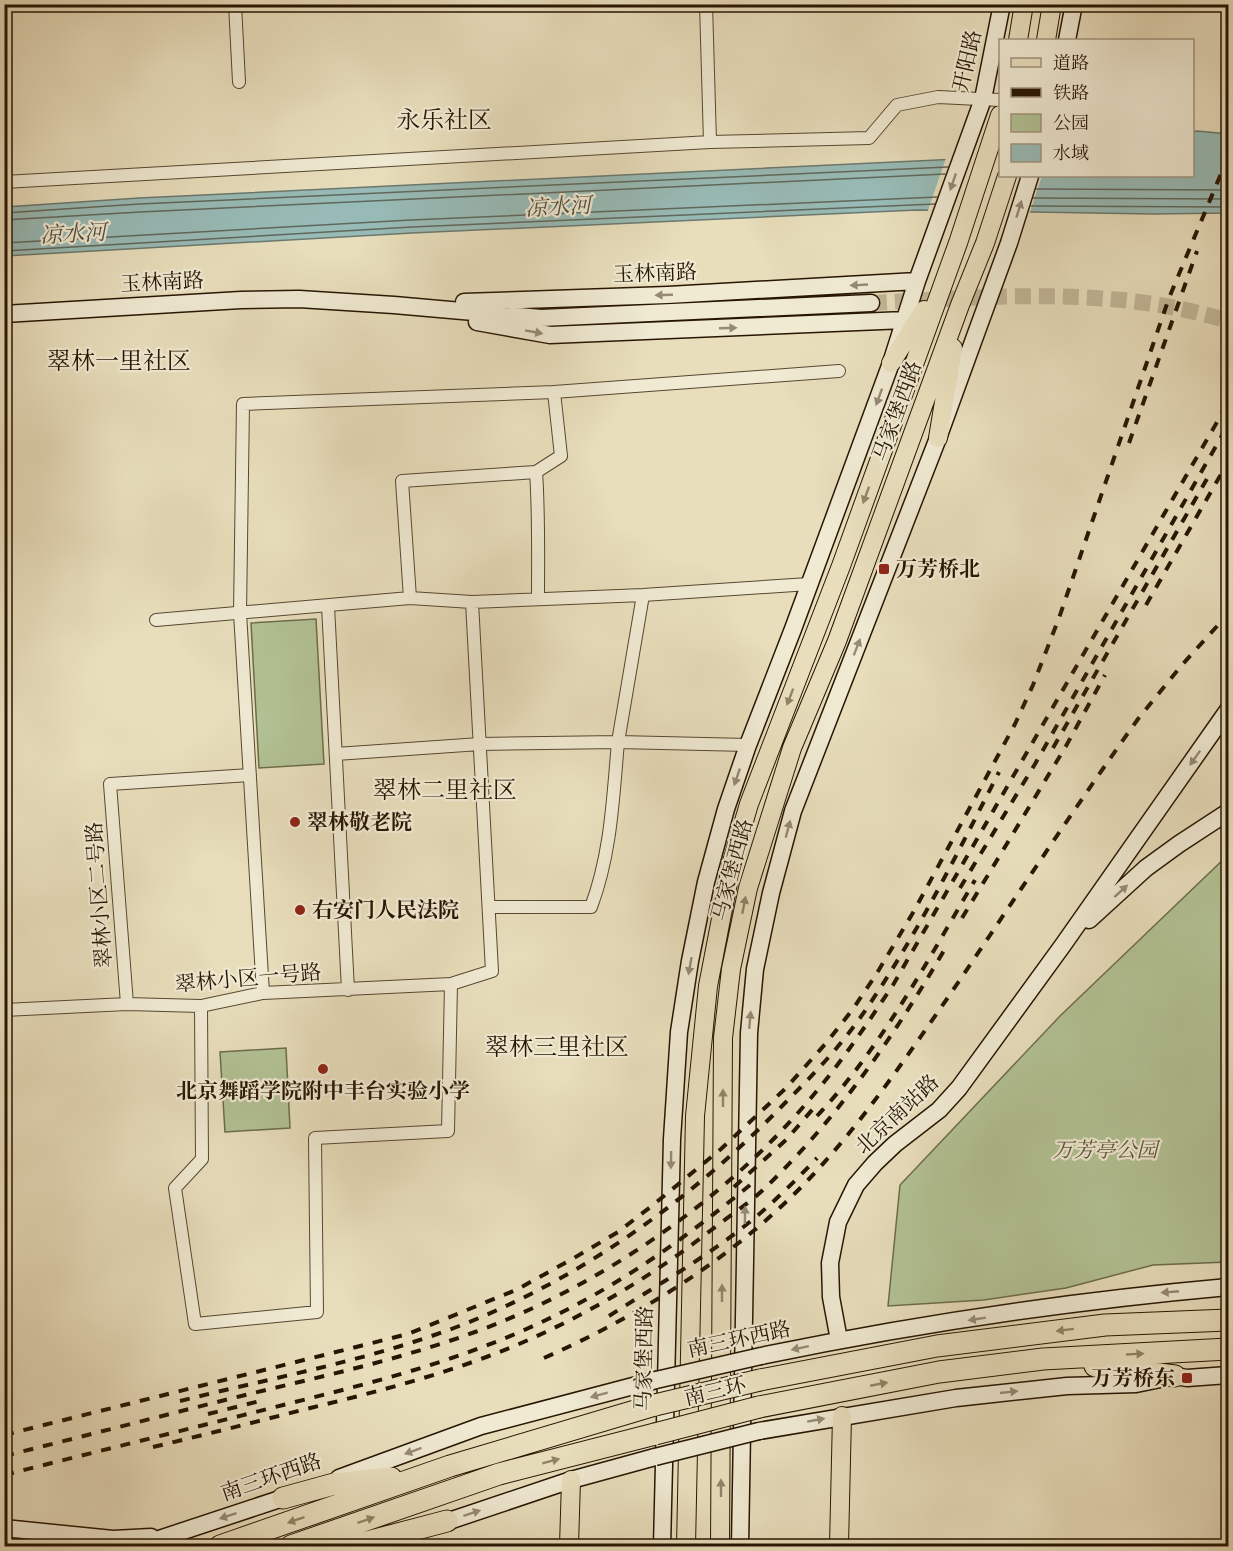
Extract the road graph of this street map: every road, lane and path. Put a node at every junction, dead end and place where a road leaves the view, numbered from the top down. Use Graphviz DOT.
graph roads {
  1 [pos="235,4"];
  2 [pos="706,4"];
  3 [pos="1002,4"];
  4 [pos="1024,4"];
  5 [pos="1052,4"];
  6 [pos="1074,4"];
  7 [pos="1018,39"];
  8 [pos="1046,39"];
  9 [pos="1067,39"];
  10 [pos="239,82"];
  11 [pos="983,99"];
  12 [pos="999,100"];
  13 [pos="998,121"];
  14 [pos="710,142"];
  15 [pos="1007,177"];
  16 [pos="1030,177"];
  17 [pos="4,182"];
  18 [pos="932,243"];
  19 [pos="943,280"];
  20 [pos="918,281"];
  21 [pos="870,303"];
  22 [pos="394,305"];
  23 [pos="960,305"];
  24 [pos="4,314"];
  25 [pos="905,320"];
  26 [pos="891,363"];
  27 [pos="839,371"];
  28 [pos="554,392"];
  29 [pos="938,438"];
  30 [pos="536,472"];
  31 [pos="809,584"];
  32 [pos="643,595"];
  33 [pos="410,598"];
  34 [pos="538,599"];
  35 [pos="472,602"];
  36 [pos="328,606"];
  37 [pos="240,613"];
  38 [pos="156,620"];
  39 [pos="1228,710"];
  40 [pos="618,742"];
  41 [pos="480,744"];
  42 [pos="748,745"];
  43 [pos="336,754"];
  44 [pos="250,775"];
  45 [pos="1228,812"];
  46 [pos="489,907"];
  47 [pos="1063,945"];
  48 [pos="451,984"];
  49 [pos="348,990"];
  50 [pos="263,993"];
  51 [pos="127,1004"];
  52 [pos="201,1006"];
  53 [pos="4,1010"];
  54 [pos="1228,1287"];
  55 [pos="1228,1320"];
  56 [pos="839,1340"];
  57 [pos="1228,1349"];
  58 [pos="1043,1359"];
  59 [pos="1228,1375"];
  60 [pos="1175,1377"];
  61 [pos="842,1416"];
  62 [pos="450,1467"];
  63 [pos="571,1480"];
  64 [pos="283,1498"];
  65 [pos="447,1521"];
  66 [pos="4,1528"];
  67 [pos="164,1537"];
  68 [pos="138,1546"];
  69 [pos="220,1546"];
  70 [pos="291,1546"];
  71 [pos="352,1546"];
  72 [pos="377,1546"];
  73 [pos="569,1546"];
  74 [pos="662,1546"];
  75 [pos="686,1546"];
  76 [pos="720,1546"];
  77 [pos="740,1546"];
  78 [pos="839,1546"];
  1 -- 10 [label="street"];
  2 -- 14 [label="street"];
  3 -- 11 [label="street, 开阳路"];
  4 -- 7 [label="main road"];
  5 -- 8 [label="main road"];
  6 -- 9 [label="street"];
  11 -- 12 [label="street"];
  11 -- 14 [label="street"];
  11 -- 18 [label="street, 开阳路, one-way"];
  13 -- 19 [label="main road, 马家堡西路"];
  14 -- 17 [label="street"];
  15 -- 23 [label="main road, 马家堡西路"];
  29 -- 16 [label="street, 马家堡西路, one-way"];
  18 -- 20 [label="street, 马家堡西路"];
  19 -- 26 [label="main road"];
  19 -- 75 [label="main road, 马家堡西路, one-way"];
  20 -- 22 [label="street, 玉林南路, one-way"];
  20 -- 25 [label="street, 马家堡西路"];
  21 -- 22 [label="street, 玉林南路"];
  22 -- 24 [label="street, 玉林南路"];
  22 -- 25 [label="street, 玉林南路, one-way"];
  23 -- 29 [label="main road"];
  76 -- 23 [label="main road, 马家堡西路, one-way"];
  25 -- 26 [label="street, 马家堡西路"];
  26 -- 31 [label="street, 马家堡西路, one-way"];
  27 -- 28 [label="street"];
  28 -- 30 [label="street"];
  28 -- 37 [label="street"];
  77 -- 29 [label="street, 马家堡西路, one-way"];
  30 -- 33 [label="street"];
  30 -- 34 [label="street"];
  31 -- 32 [label="street"];
  31 -- 42 [label="street, 马家堡西路"];
  32 -- 34 [label="street"];
  32 -- 40 [label="street"];
  33 -- 35 [label="street"];
  33 -- 36 [label="street"];
  34 -- 35 [label="street"];
  35 -- 41 [label="street"];
  36 -- 37 [label="street"];
  36 -- 43 [label="street"];
  37 -- 38 [label="street"];
  37 -- 44 [label="street"];
  39 -- 47 [label="street, 北京南站路, one-way"];
  40 -- 41 [label="street"];
  40 -- 42 [label="street"];
  40 -- 46 [label="street"];
  41 -- 43 [label="street"];
  41 -- 46 [label="street"];
  42 -- 74 [label="street, 马家堡西路, one-way"];
  43 -- 49 [label="street"];
  44 -- 50 [label="street"];
  44 -- 51 [label="street, 翠林小区二号路"];
  47 -- 45 [label="street, 北京南站路, one-way"];
  46 -- 48 [label="street, 翠林小区一号路"];
  47 -- 56 [label="street, 北京南站路"];
  48 -- 49 [label="street, 翠林小区一号路"];
  48 -- 52 [label="street"];
  49 -- 50 [label="street, 翠林小区一号路"];
  50 -- 52 [label="street, 翠林小区一号路"];
  51 -- 52 [label="street, 翠林小区一号路"];
  51 -- 53 [label="street, 翠林小区一号路"];
  54 -- 56 [label="street, 南三环西路, one-way"];
  55 -- 62 [label="highway, 南三环, one-way, bridge"];
  56 -- 64 [label="street, 南三环西路, one-way, bridge"];
  58 -- 57 [label="highway, 南三环, one-way"];
  58 -- 60 [label="highway"];
  70 -- 58 [label="highway, 南三环, one-way, bridge"];
  59 -- 60 [label="street"];
  61 -- 60 [label="street, one-way"];
  63 -- 61 [label="street, one-way, bridge"];
  61 -- 78 [label="main road"];
  62 -- 64 [label="highway"];
  62 -- 69 [label="highway, 南三环, one-way"];
  65 -- 63 [label="street, one-way"];
  63 -- 73 [label="main road"];
  64 -- 67 [label="street, 南三环西路, one-way"];
  65 -- 71 [label="highway"];
  65 -- 72 [label="street"];
  66 -- 67 [label="street"];
  67 -- 68 [label="street, 南三环西路"];
}
